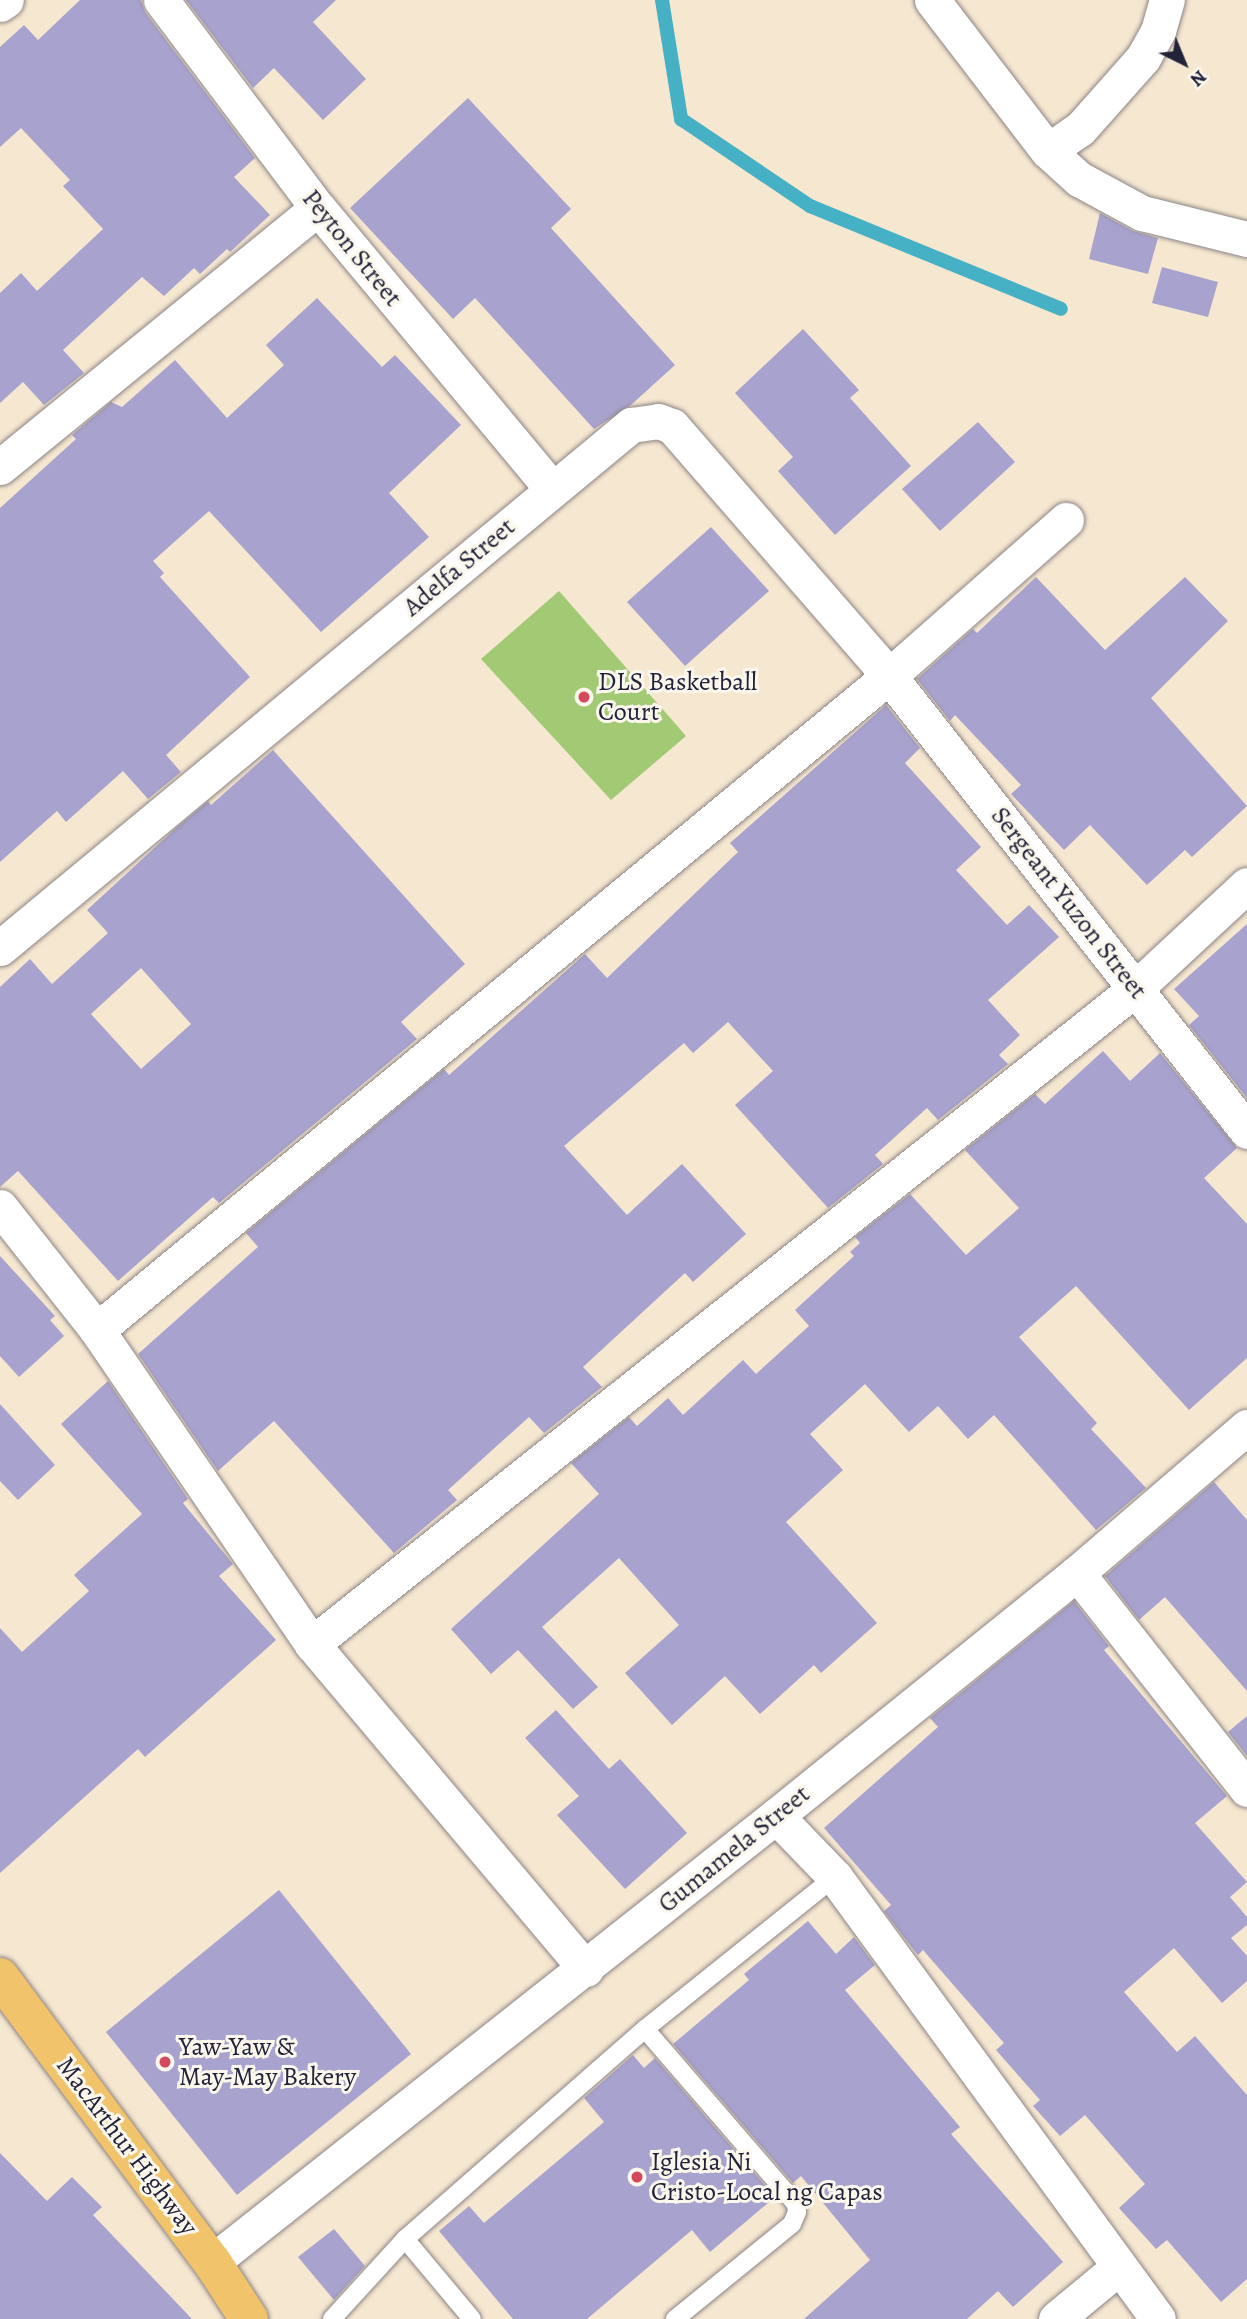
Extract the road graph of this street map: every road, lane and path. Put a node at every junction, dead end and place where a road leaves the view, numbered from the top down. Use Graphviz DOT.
graph roads {
  1 [pos="6,0"];
  2 [pos="161,0"];
  3 [pos="932,0"];
  4 [pos="1167,0"];
  5 [pos="0,5"];
  6 [pos="1048,151"];
  7 [pos="318,208"];
  8 [pos="1247,239"];
  9 [pos="0,467"];
  10 [pos="552,489"];
  11 [pos="1066,520"];
  12 [pos="889,676"];
  13 [pos="1247,885"];
  14 [pos="0,948"];
  15 [pos="1136,988"];
  16 [pos="1247,1131"];
  17 [pos="0,1207"];
  18 [pos="97,1330"];
  19 [pos="1247,1427"];
  20 [pos="1077,1573"];
  21 [pos="312,1644"];
  22 [pos="1247,1788"];
  23 [pos="776,1816"];
  24 [pos="835,1877"];
  25 [pos="586,1969"];
  26 [pos="0,1977"];
  27 [pos="645,2029"];
  28 [pos="405,2239"];
  29 [pos="212,2262"];
  30 [pos="1119,2267"];
  31 [pos="249,2319"];
  32 [pos="332,2319"];
  33 [pos="472,2319"];
  34 [pos="675,2319"];
  35 [pos="1056,2319"];
  36 [pos="1158,2319"];
  1 -- 5 [label="street"];
  2 -- 7 [label="street, Peyton Street"];
  3 -- 6 [label="street"];
  4 -- 6 [label="street"];
  6 -- 8 [label="street"];
  7 -- 9 [label="street"];
  7 -- 10 [label="street, Peyton Street"];
  10 -- 12 [label="street, Adelfa Street"];
  10 -- 14 [label="street, Adelfa Street"];
  11 -- 12 [label="street"];
  12 -- 15 [label="street, Sergeant Yuzon Street"];
  12 -- 18 [label="street"];
  13 -- 15 [label="street"];
  15 -- 16 [label="street, Sergeant Yuzon Street"];
  15 -- 21 [label="street"];
  17 -- 18 [label="street"];
  18 -- 21 [label="street"];
  19 -- 20 [label="street, Gumamela Street"];
  20 -- 22 [label="street"];
  20 -- 23 [label="street, Gumamela Street"];
  21 -- 25 [label="street"];
  23 -- 24 [label="street"];
  23 -- 25 [label="street, Gumamela Street"];
  24 -- 27 [label="lane"];
  24 -- 30 [label="street"];
  25 -- 29 [label="street, Gumamela Street"];
  26 -- 29 [label="highway, MacArthur Highway"];
  27 -- 28 [label="lane"];
  27 -- 34 [label="lane"];
  28 -- 32 [label="lane"];
  28 -- 33 [label="lane"];
  29 -- 31 [label="highway, MacArthur Highway"];
  30 -- 35 [label="street"];
  30 -- 36 [label="street"];
}
